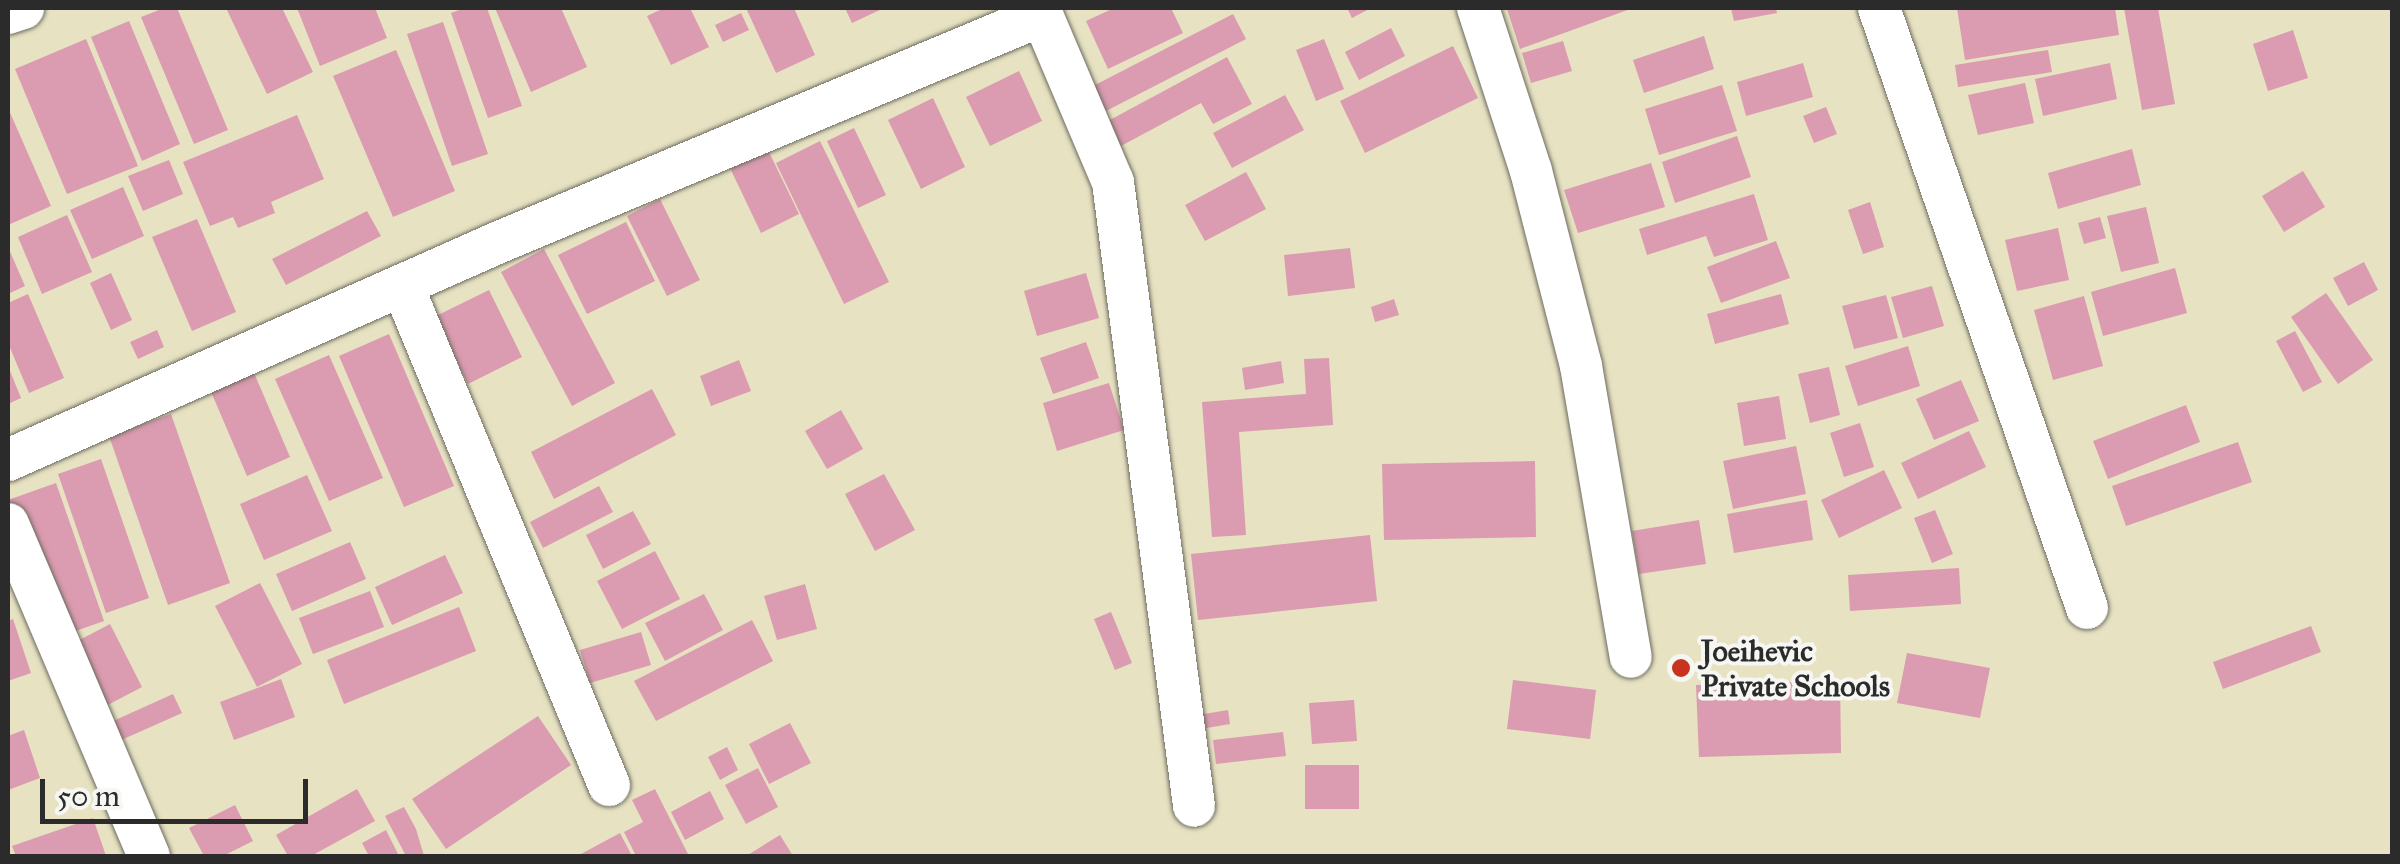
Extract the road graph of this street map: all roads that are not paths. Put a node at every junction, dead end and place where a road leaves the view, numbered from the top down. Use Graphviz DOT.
graph roads {
  1 [pos="22,8"];
  2 [pos="1478,8"];
  3 [pos="1879,8"];
  4 [pos="1041,11"];
  5 [pos="8,13"];
  6 [pos="403,287"];
  7 [pos="8,460"];
  8 [pos="8,524"];
  9 [pos="2086,608"];
  10 [pos="1630,657"];
  11 [pos="609,784"];
  12 [pos="1194,806"];
  13 [pos="149,856"];
  1 -- 5 [label="street"];
  2 -- 10 [label="street"];
  3 -- 9 [label="street"];
  4 -- 6 [label="street"];
  4 -- 12 [label="street"];
  6 -- 7 [label="street"];
  6 -- 11 [label="street"];
  8 -- 13 [label="street"];
}
